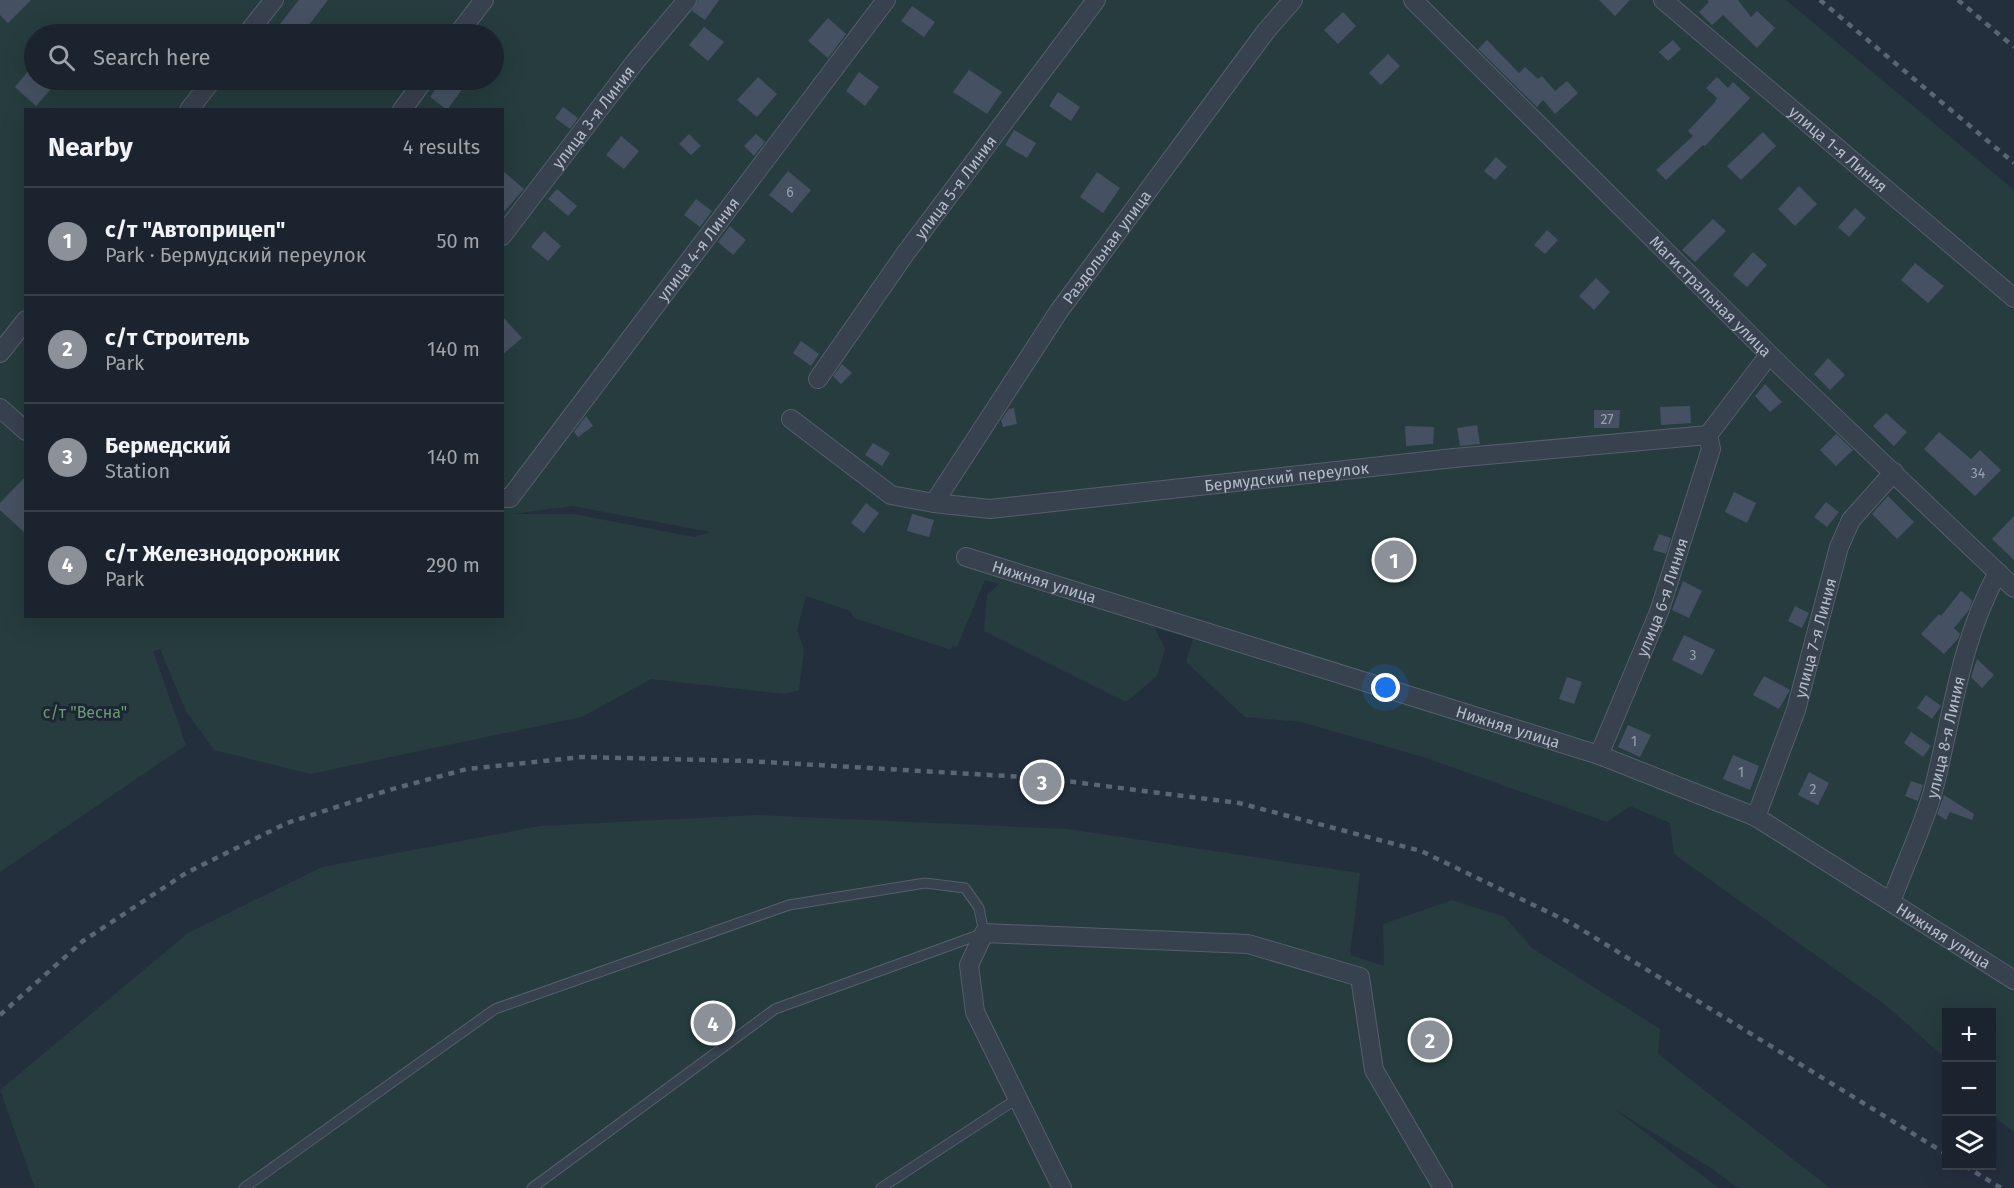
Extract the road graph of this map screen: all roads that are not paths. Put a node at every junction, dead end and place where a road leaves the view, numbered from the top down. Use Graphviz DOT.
graph roads {
  1 [pos="274,0"];
  2 [pos="484,0"];
  3 [pos="687,0"];
  4 [pos="886,0"];
  5 [pos="1096,0"];
  6 [pos="1293,0"];
  7 [pos="1413,0"];
  8 [pos="1663,0"];
  9 [pos="255,24"];
  10 [pos="466,24"];
  11 [pos="204,90"];
  12 [pos="417,90"];
  13 [pos="191,108"];
  14 [pos="403,108"];
  15 [pos="504,233"];
  16 [pos="2014,298"];
  17 [pos="24,323"];
  18 [pos="0,353"];
  19 [pos="1769,355"];
  20 [pos="818,379"];
  21 [pos="0,408"];
  22 [pos="791,419"];
  23 [pos="24,429"];
  24 [pos="1708,435"];
  25 [pos="1894,472"];
  26 [pos="506,498"];
  27 [pos="934,504"];
  28 [pos="966,557"];
  29 [pos="1998,572"];
  30 [pos="2014,588"];
  31 [pos="1599,755"];
  32 [pos="1756,817"];
  33 [pos="1891,902"];
  34 [pos="984,933"];
  35 [pos="2014,980"];
  36 [pos="1018,1098"];
  37 [pos="244,1188"];
  38 [pos="532,1188"];
  39 [pos="881,1188"];
  40 [pos="1062,1188"];
  41 [pos="1443,1188"];
  1 -- 9 [label="street"];
  2 -- 10 [label="street"];
  3 -- 15 [label="street, улица 3-я Линия"];
  4 -- 26 [label="street, улица 4-я Линия"];
  5 -- 20 [label="street, улица 5-я Линия"];
  6 -- 27 [label="street, Раздольная улица"];
  7 -- 19 [label="street, Магистральная улица"];
  8 -- 16 [label="street, улица 1-я Линия"];
  11 -- 13 [label="street"];
  12 -- 14 [label="street"];
  17 -- 18 [label="street"];
  19 -- 24 [label="street"];
  19 -- 25 [label="street, Магистральная улица"];
  21 -- 23 [label="street"];
  22 -- 27 [label="street, Бермудский переулок"];
  24 -- 27 [label="street, Бермудский переулок"];
  24 -- 31 [label="street, улица 6-я Линия"];
  25 -- 29 [label="street, Магистральная улица"];
  25 -- 32 [label="street, улица 7-я Линия"];
  28 -- 31 [label="street, Нижняя улица"];
  29 -- 30 [label="street, Магистральная улица"];
  29 -- 33 [label="street, улица 8-я Линия"];
  31 -- 32 [label="street, Нижняя улица"];
  32 -- 33 [label="street, Нижняя улица"];
  33 -- 35 [label="street, Нижняя улица"];
  34 -- 36 [label="street"];
  34 -- 37 [label="lane"];
  34 -- 38 [label="lane"];
  34 -- 41 [label="street"];
  36 -- 39 [label="lane"];
  36 -- 40 [label="street"];
}
